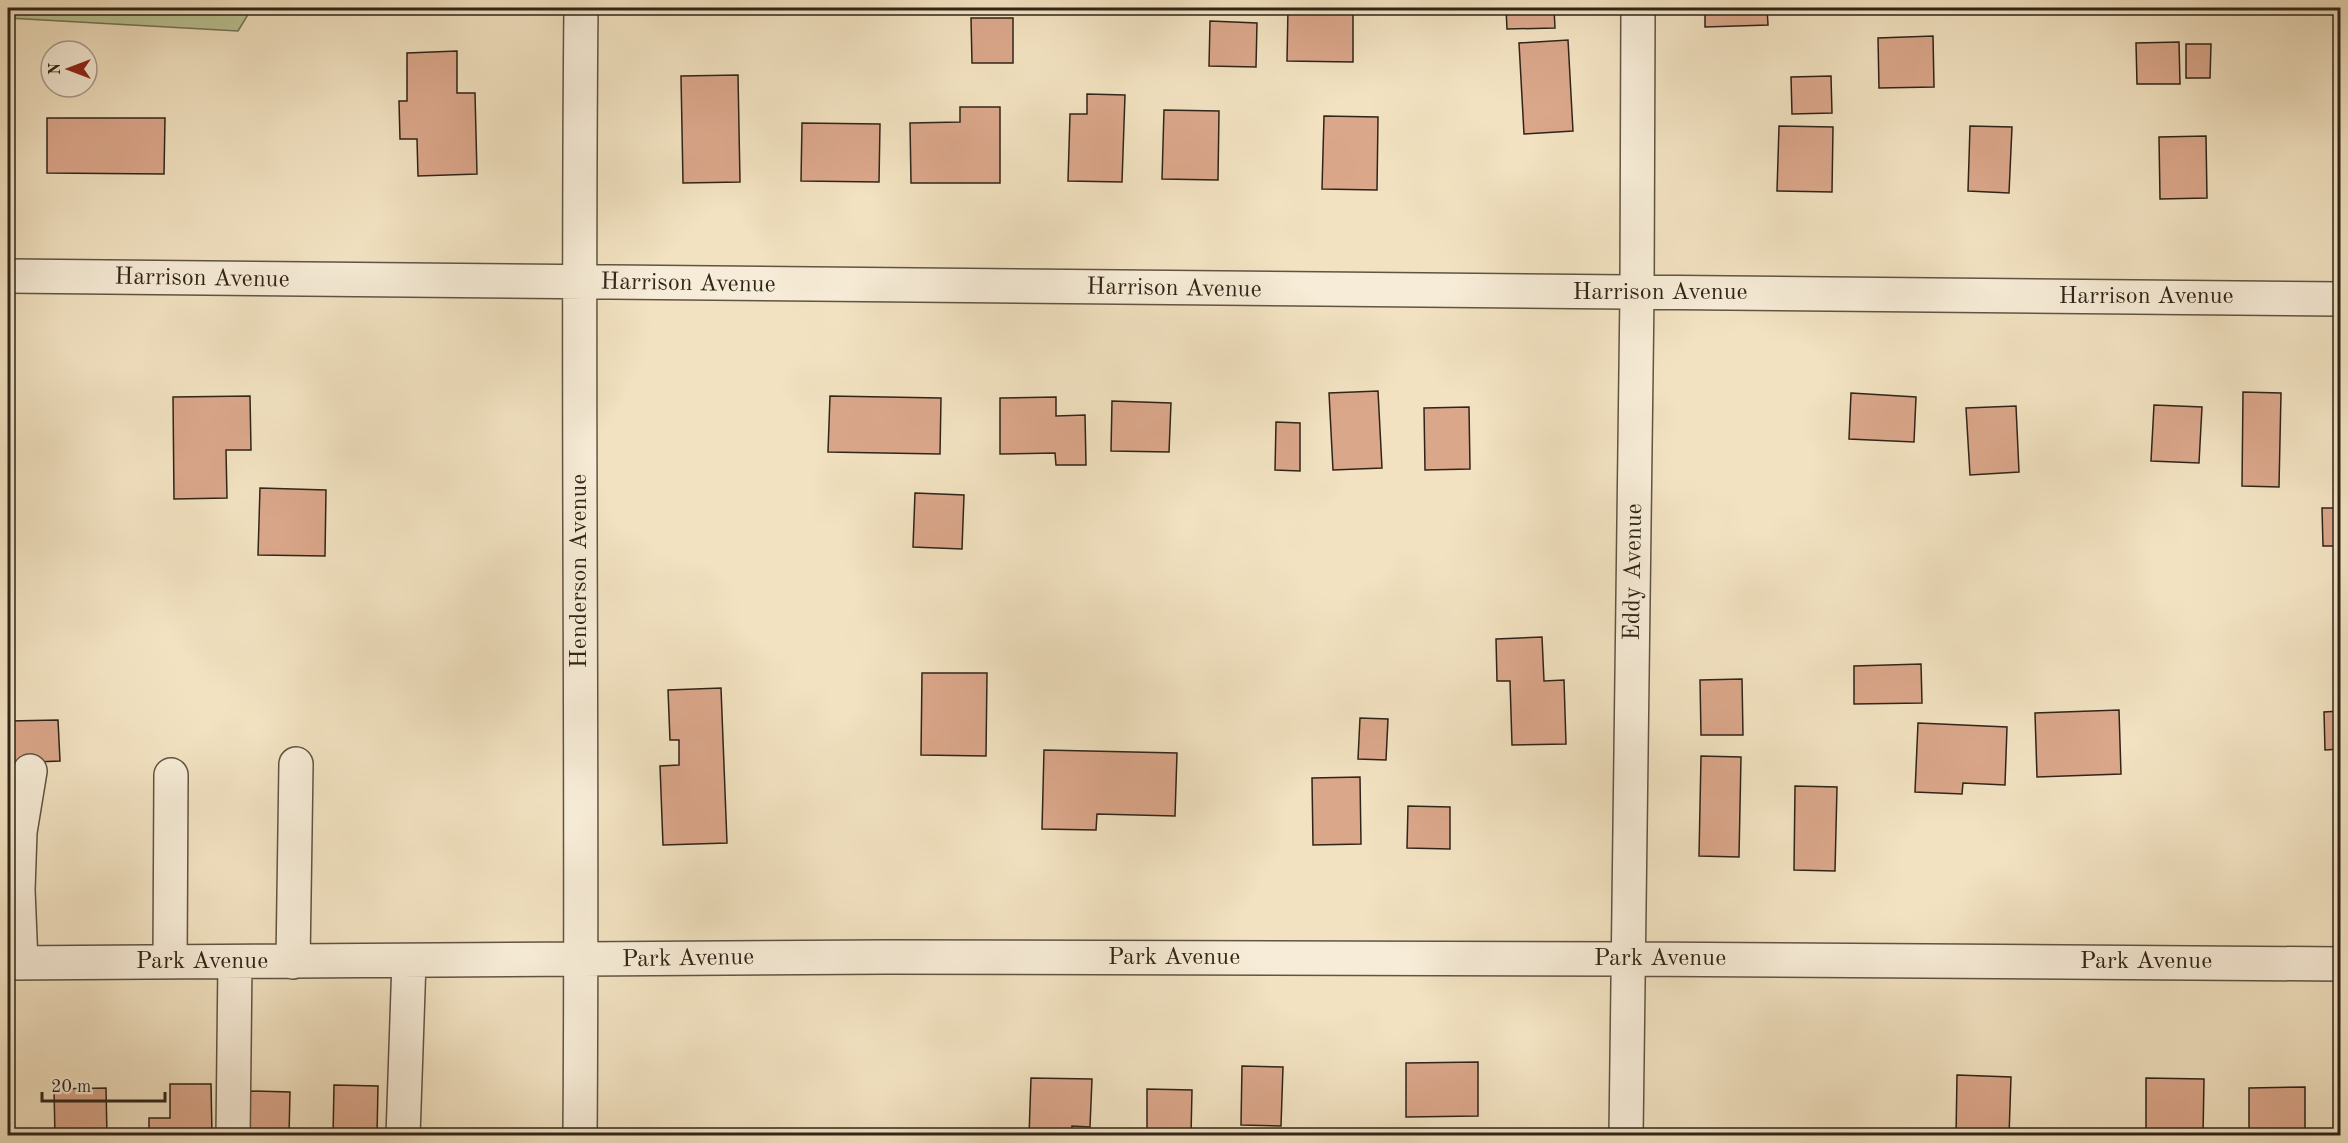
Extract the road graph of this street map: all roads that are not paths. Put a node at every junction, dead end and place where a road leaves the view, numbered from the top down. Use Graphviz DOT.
graph roads {
  1 [pos="581,8"];
  2 [pos="1638,8"];
  3 [pos="8,276"];
  4 [pos="578,283"];
  5 [pos="1637,293"];
  6 [pos="2340,298"];
  7 [pos="296,764"];
  8 [pos="30,771"];
  9 [pos="171,775"];
  10 [pos="1629,958"];
  11 [pos="581,960"];
  12 [pos="409,961"];
  13 [pos="170,962"];
  14 [pos="235,962"];
  15 [pos="293,962"];
  16 [pos="14,963"];
  17 [pos="2340,964"];
  18 [pos="233,1136"];
  19 [pos="403,1136"];
  20 [pos="580,1136"];
  21 [pos="1626,1136"];
  1 -- 4 [label="street, Henderson Avenue"];
  2 -- 5 [label="street, Eddy Avenue"];
  3 -- 4 [label="street, Harrison Avenue"];
  4 -- 5 [label="street, Harrison Avenue"];
  4 -- 11 [label="street, Henderson Avenue"];
  5 -- 6 [label="street, Harrison Avenue"];
  5 -- 10 [label="street, Eddy Avenue"];
  7 -- 15 [label="street"];
  8 -- 16 [label="street"];
  9 -- 13 [label="street"];
  10 -- 11 [label="street, Park Avenue"];
  10 -- 17 [label="street, Park Avenue"];
  10 -- 21 [label="street, Eddy Avenue"];
  11 -- 12 [label="street, Park Avenue"];
  11 -- 20 [label="street, Henderson Avenue"];
  12 -- 15 [label="street, Park Avenue"];
  12 -- 19 [label="street"];
  13 -- 14 [label="street, Park Avenue"];
  13 -- 16 [label="street, Park Avenue"];
  14 -- 15 [label="street, Park Avenue"];
  14 -- 18 [label="street"];
}
